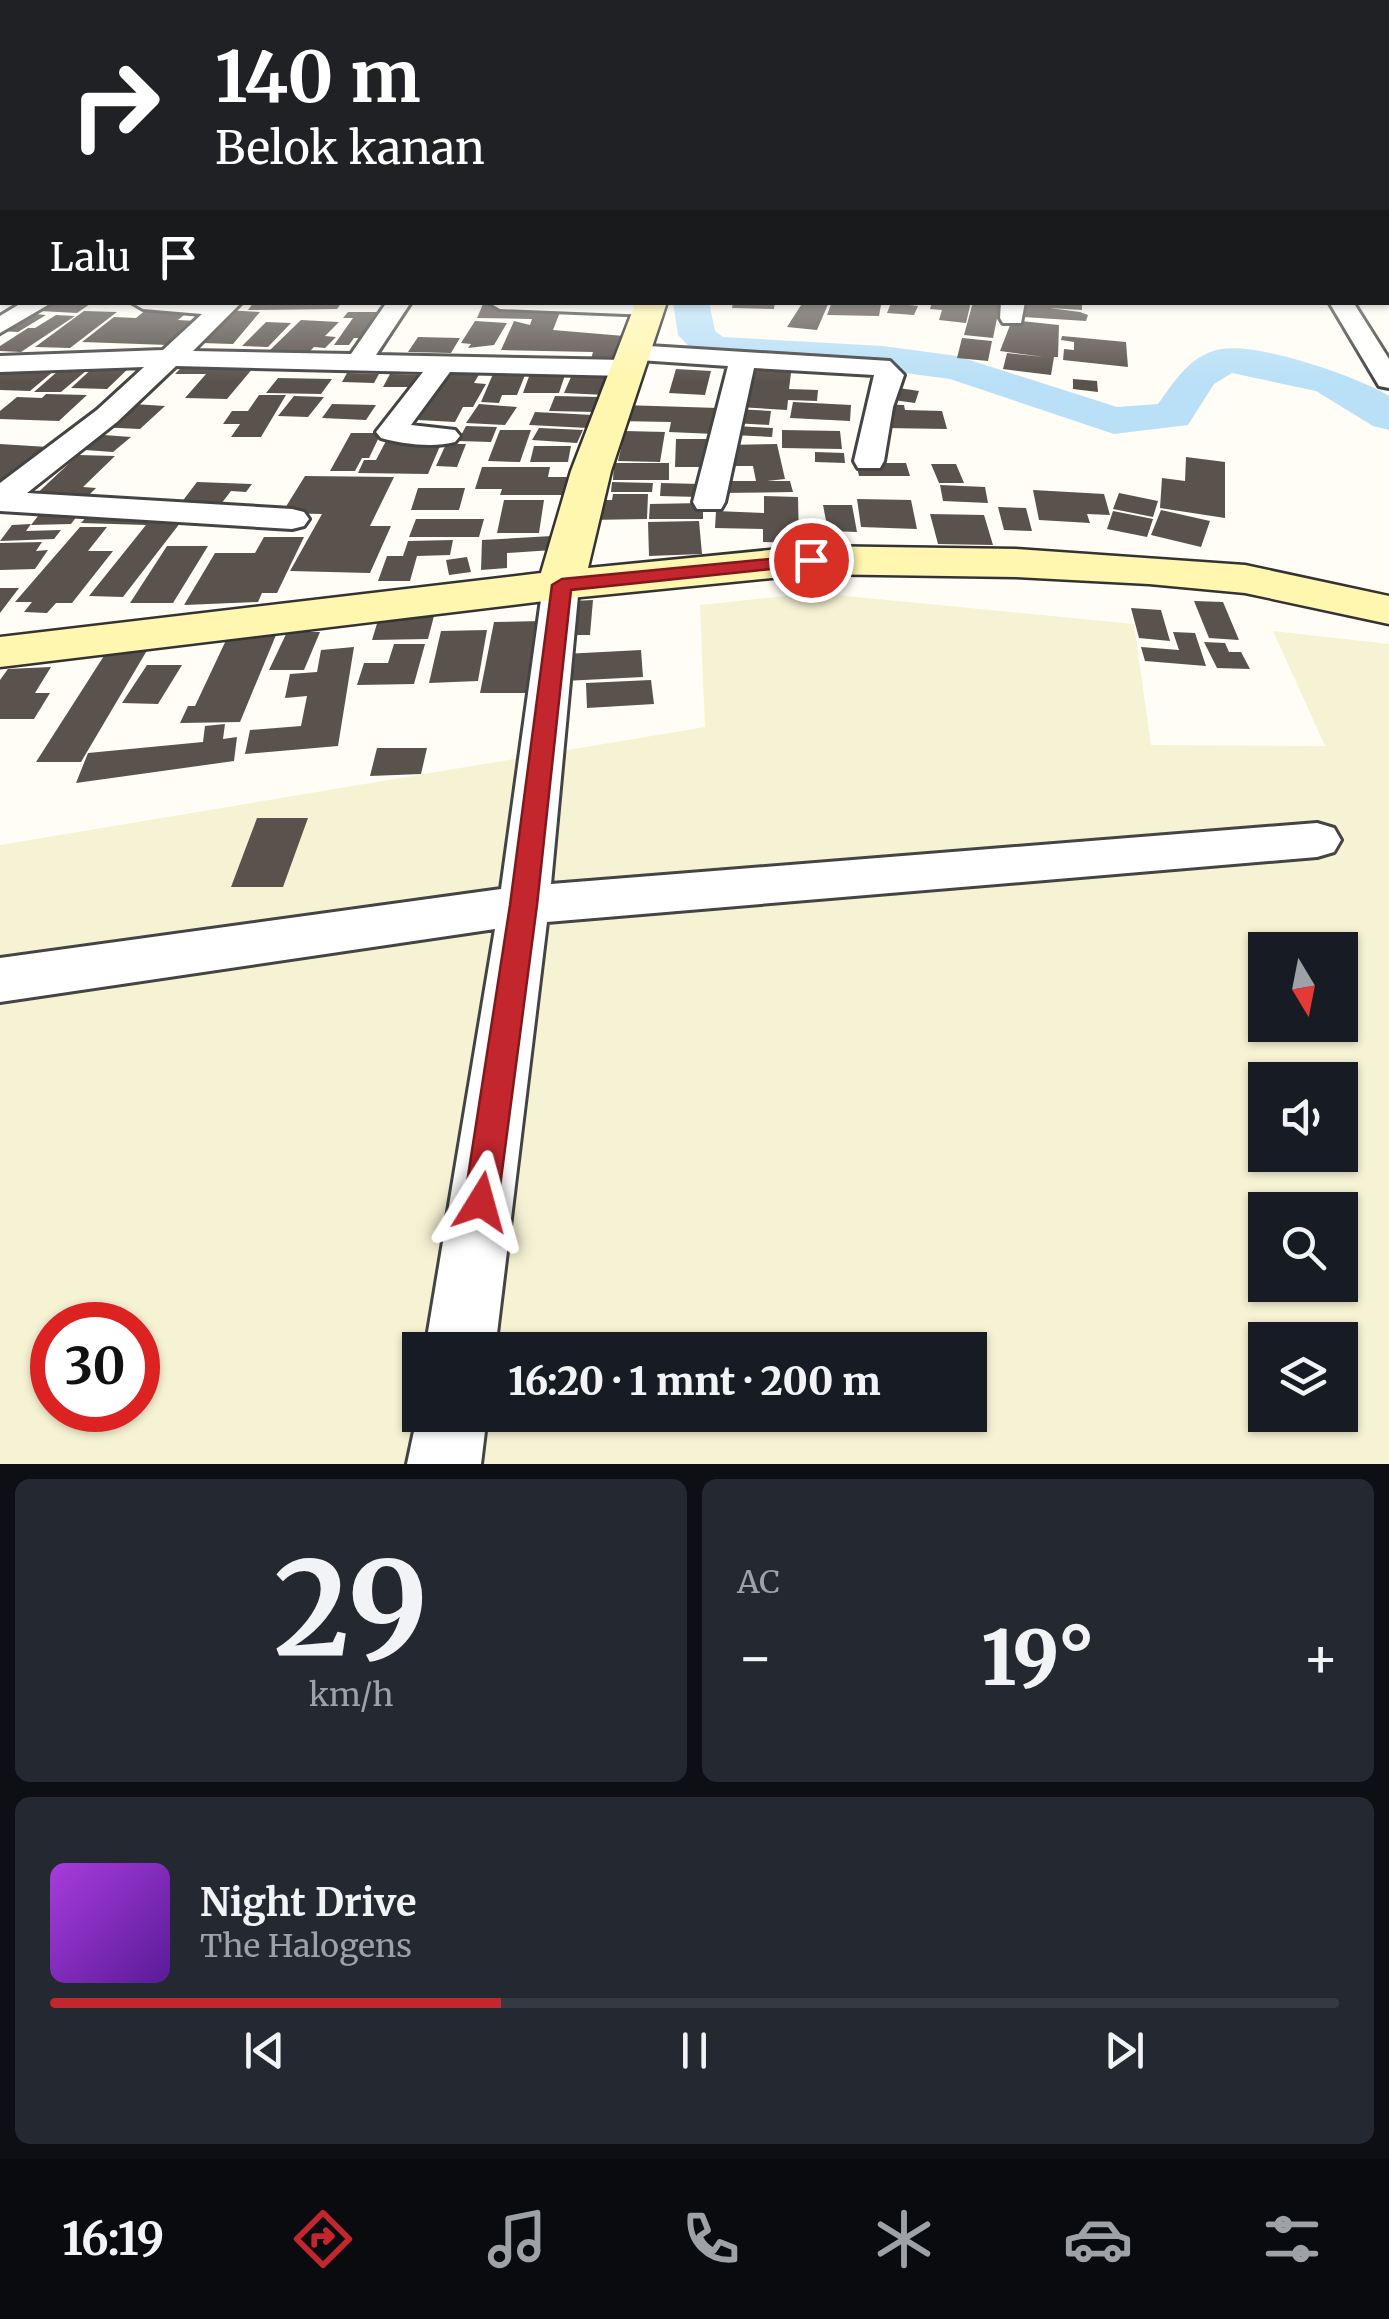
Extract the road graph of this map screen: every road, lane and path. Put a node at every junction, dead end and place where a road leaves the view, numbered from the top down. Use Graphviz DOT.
graph roads {
  1 [pos="36,305"];
  2 [pos="397,305"];
  3 [pos="613,305"];
  4 [pos="1343,305"];
  5 [pos="227,306"];
  6 [pos="651,306"];
  7 [pos="0,326"];
  8 [pos="171,358"];
  9 [pos="359,361"];
  10 [pos="629,361"];
  11 [pos="742,362"];
  12 [pos="443,363"];
  13 [pos="0,364"];
  14 [pos="1389,380"];
  15 [pos="445,436"];
  16 [pos="869,461"];
  17 [pos="10,500"];
  18 [pos="709,502"];
  19 [pos="292,519"];
  20 [pos="0,535"];
  21 [pos="562,585"];
  22 [pos="1389,610"];
  23 [pos="0,652"];
  24 [pos="1317,840"];
  25 [pos="524,905"];
  26 [pos="0,980"];
  27 [pos="463,1332"];
  28 [pos="449,1432"];
  29 [pos="444,1464"];
  1 -- 7 [label="street"];
  2 -- 9 [label="street"];
  3 -- 6 [label="street"];
  4 -- 14 [label="street"];
  5 -- 8 [label="street"];
  6 -- 10 [label="street"];
  8 -- 9 [label="street"];
  8 -- 13 [label="street"];
  8 -- 17 [label="street"];
  9 -- 12 [label="street"];
  10 -- 11 [label="street"];
  10 -- 12 [label="street"];
  10 -- 21 [label="street"];
  11 -- 16 [label="street"];
  11 -- 18 [label="street"];
  12 -- 15 [label="street"];
  17 -- 19 [label="street"];
  17 -- 20 [label="street"];
  21 -- 22 [label="street"];
  21 -- 23 [label="street"];
  21 -- 25 [label="street"];
  24 -- 25 [label="street"];
  25 -- 26 [label="street"];
  25 -- 27 [label="street"];
  28 -- 29 [label="street"];
}
